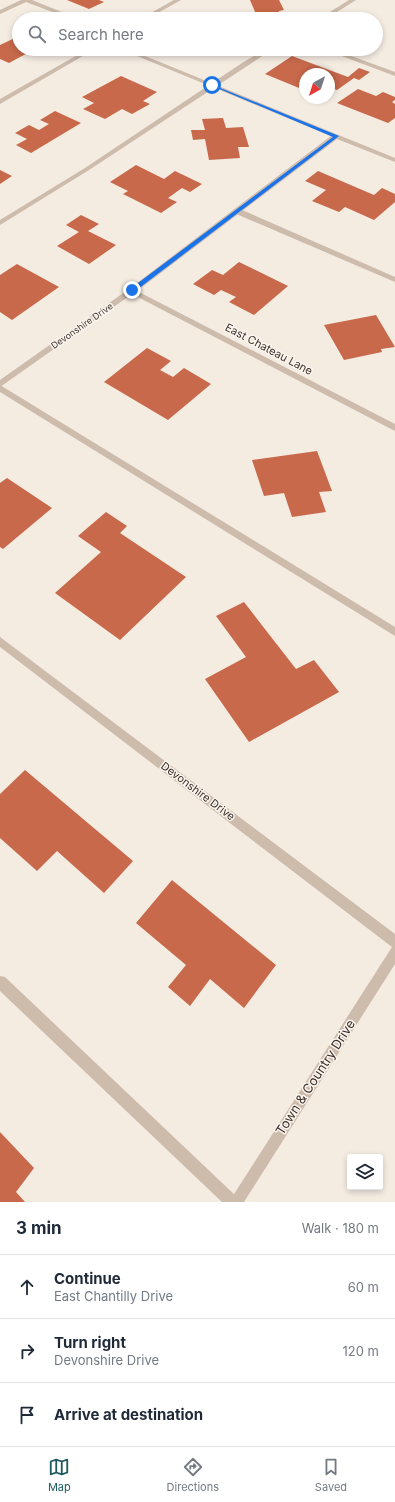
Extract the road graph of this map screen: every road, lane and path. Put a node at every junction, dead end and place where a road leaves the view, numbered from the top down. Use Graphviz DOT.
graph roads {
  1 [pos="26,0"];
  2 [pos="178,0"];
  3 [pos="353,0"];
  4 [pos="0,12"];
  5 [pos="58,12"];
  6 [pos="157,12"];
  7 [pos="333,12"];
  8 [pos="80,56"];
  9 [pos="140,56"];
  10 [pos="259,56"];
  11 [pos="345,56"];
  12 [pos="395,74"];
  13 [pos="212,85"];
  14 [pos="0,102"];
  15 [pos="336,136"];
  16 [pos="395,160"];
  17 [pos="237,211"];
  18 [pos="0,223"];
  19 [pos="395,280"];
  20 [pos="132,290"];
  21 [pos="0,384"];
  22 [pos="0,388"];
  23 [pos="395,428"];
  24 [pos="395,632"];
  25 [pos="0,641"];
  26 [pos="395,942"];
  27 [pos="395,952"];
  28 [pos="0,982"];
  29 [pos="232,1202"];
  30 [pos="236,1202"];
  1 -- 4 [label="street"];
  1 -- 5 [label="street"];
  2 -- 6 [label="street"];
  3 -- 7 [label="street"];
  8 -- 14 [label="street"];
  9 -- 13 [label="street"];
  10 -- 13 [label="street"];
  11 -- 12 [label="street"];
  13 -- 15 [label="street"];
  13 -- 18 [label="street"];
  15 -- 16 [label="street"];
  15 -- 17 [label="street, Devonshire Drive"];
  17 -- 19 [label="street"];
  17 -- 20 [label="street, Devonshire Drive"];
  20 -- 21 [label="street, Devonshire Drive"];
  20 -- 23 [label="street, East Chateau Lane"];
  22 -- 24 [label="street"];
  25 -- 26 [label="street, Devonshire Drive"];
  27 -- 30 [label="street, Town & Country Drive"];
  28 -- 29 [label="street"];
}
